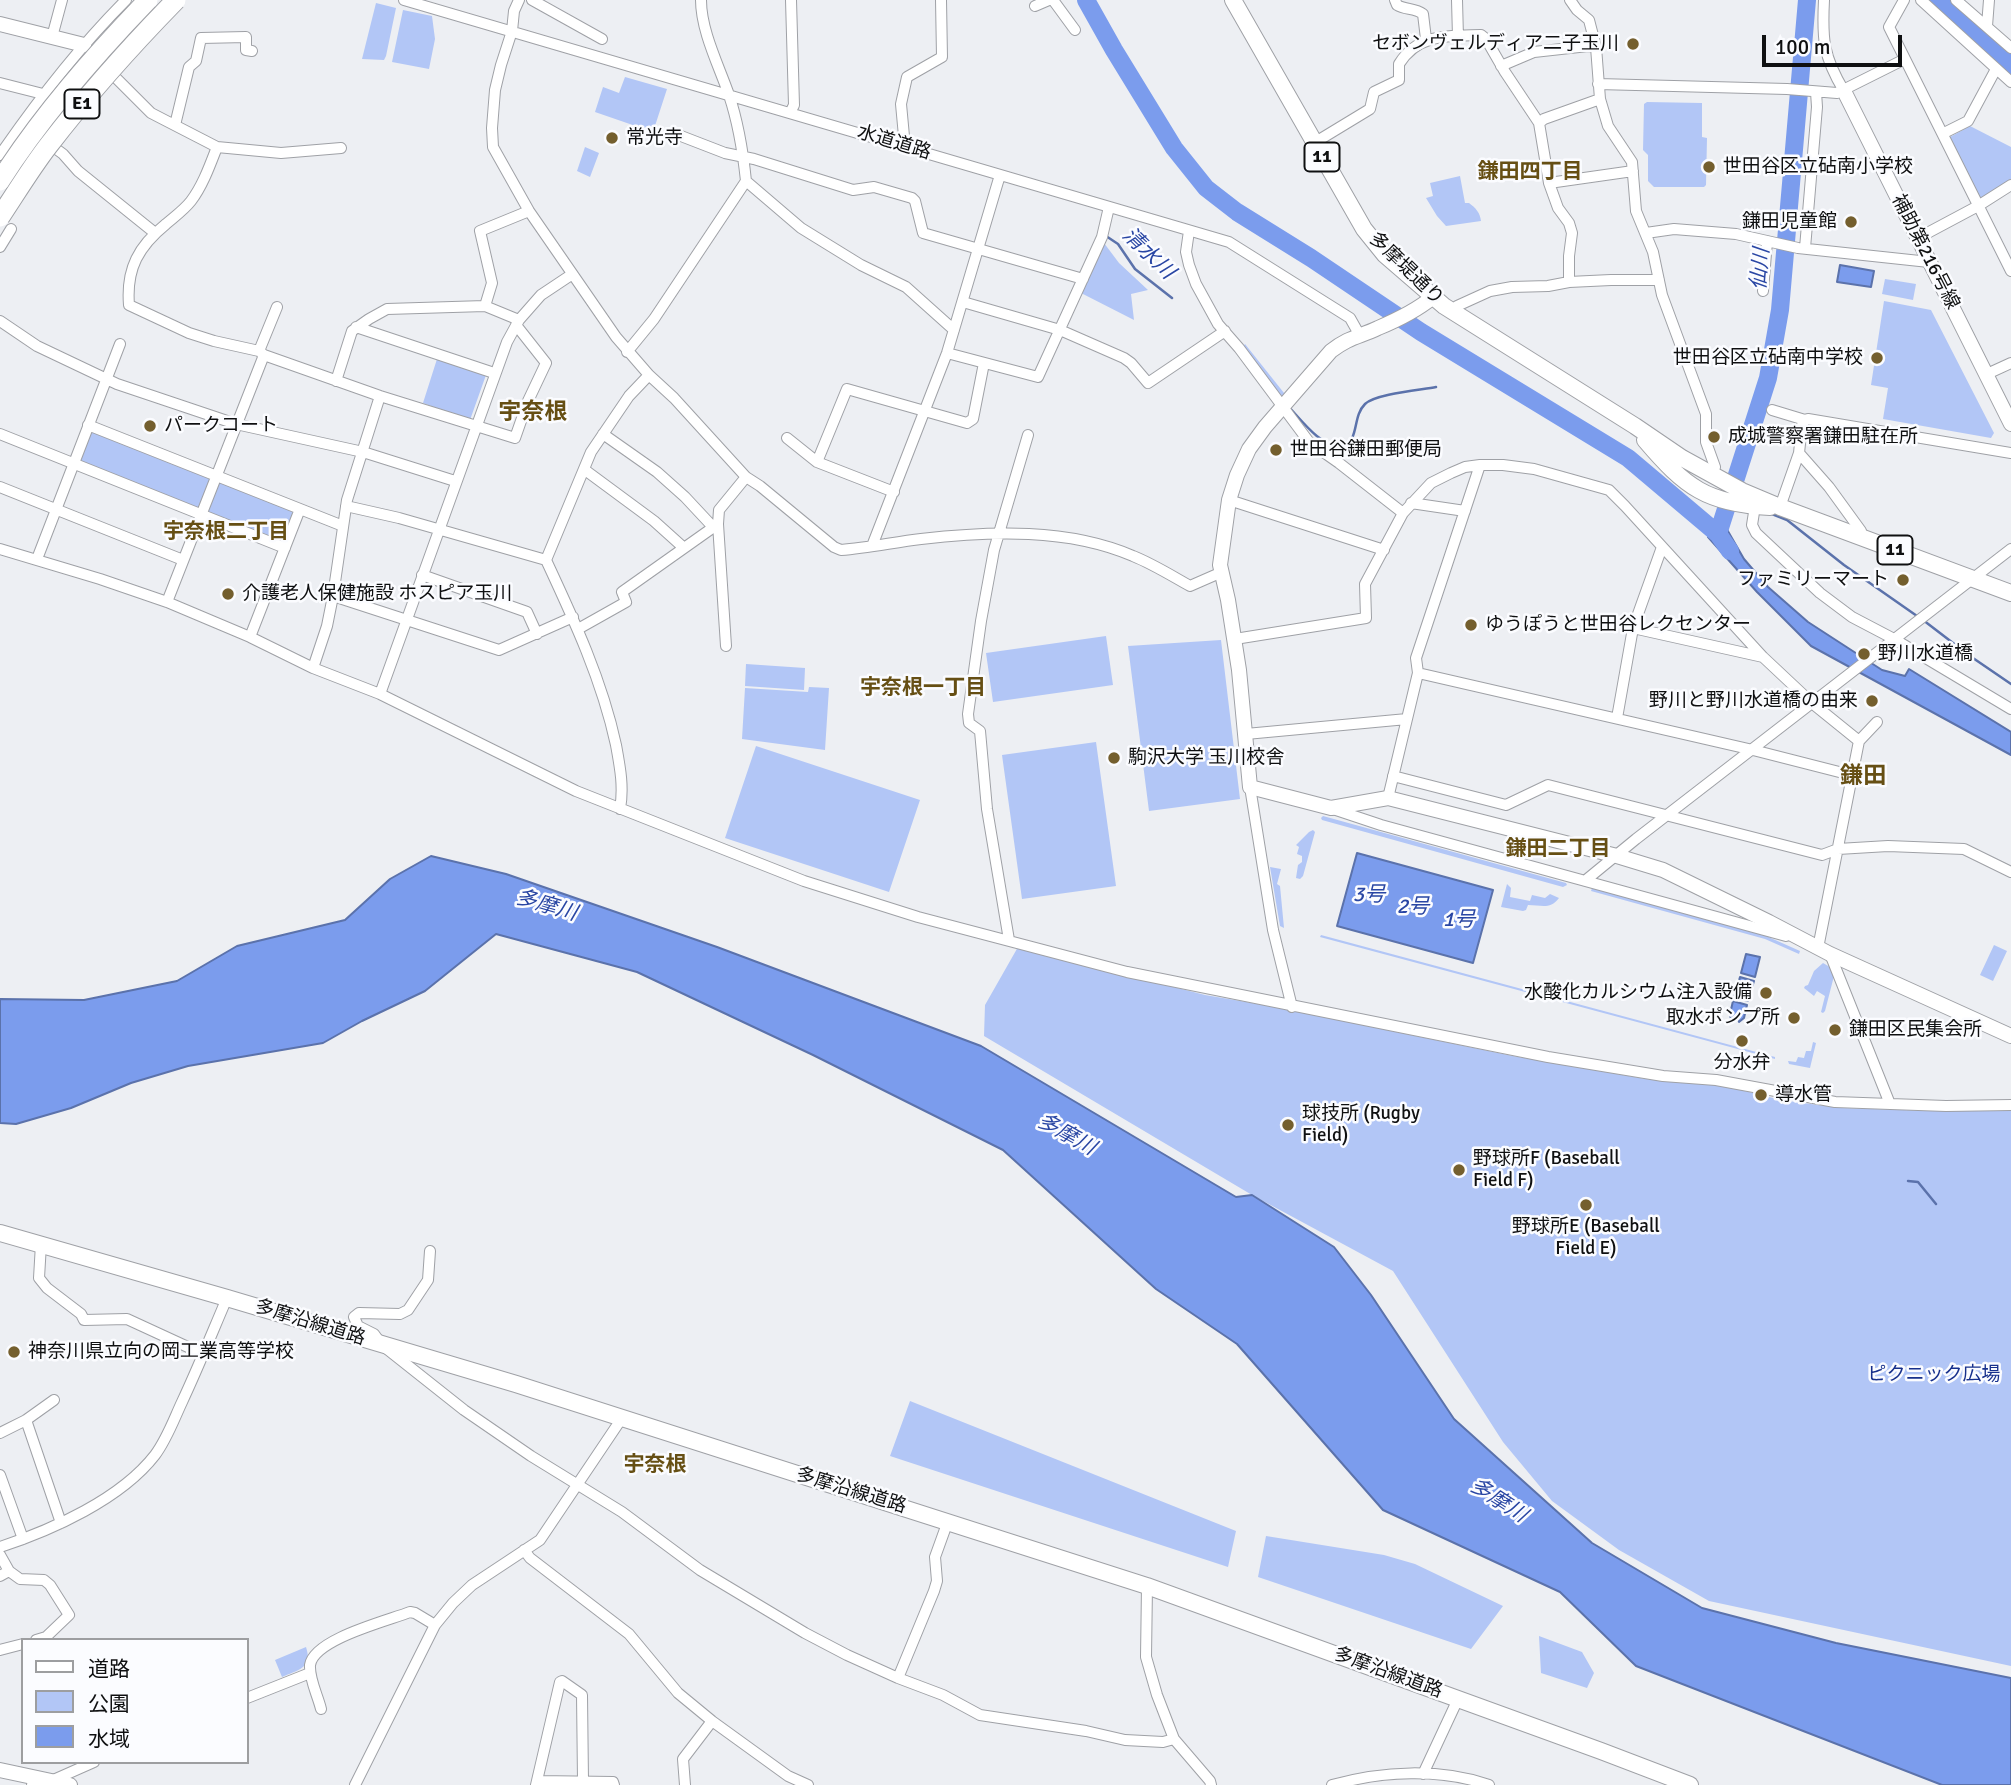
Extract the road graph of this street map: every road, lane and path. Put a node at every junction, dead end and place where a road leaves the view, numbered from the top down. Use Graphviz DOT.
graph roads {
  1 [pos="62,0"];
  2 [pos="126,0"];
  3 [pos="148,0"];
  4 [pos="176,0"];
  5 [pos="404,0"];
  6 [pos="519,0"];
  7 [pos="532,0"];
  8 [pos="701,0"];
  9 [pos="791,0"];
  10 [pos="941,0"];
  11 [pos="1051,0"];
  12 [pos="1233,0"];
  13 [pos="1395,0"];
  14 [pos="1457,0"];
  15 [pos="1570,0"];
  16 [pos="1824,0"];
  17 [pos="1904,0"];
  18 [pos="1921,0"];
  19 [pos="1956,0"];
  20 [pos="1989,0"];
  21 [pos="1035,6"];
  22 [pos="0,24"];
  23 [pos="1987,26"];
  24 [pos="512,30"];
  25 [pos="1075,30"];
  26 [pos="52,37"];
  27 [pos="1458,37"];
  28 [pos="602,39"];
  29 [pos="1426,39"];
  30 [pos="84,45"];
  31 [pos="1596,47"];
  32 [pos="2011,48"];
  33 [pos="252,51"];
  34 [pos="1905,59"];
  35 [pos="1501,66"];
  36 [pos="1996,69"];
  37 [pos="2011,82"];
  38 [pos="0,83"];
  39 [pos="1598,84"];
  40 [pos="1844,90"];
  41 [pos="1814,91"];
  42 [pos="43,94"];
  43 [pos="729,96"];
  44 [pos="1600,99"];
  45 [pos="790,113"];
  46 [pos="1539,123"];
  47 [pos="21,124"];
  48 [pos="175,125"];
  49 [pos="1944,133"];
  50 [pos="681,136"];
  51 [pos="1314,143"];
  52 [pos="217,147"];
  53 [pos="905,147"];
  54 [pos="341,148"];
  55 [pos="1,152"];
  56 [pos="744,158"];
  57 [pos="1633,171"];
  58 [pos="1000,174"];
  59 [pos="0,181"];
  60 [pos="746,181"];
  61 [pos="1549,183"];
  62 [pos="2011,185"];
  63 [pos="1978,206"];
  64 [pos="1109,207"];
  65 [pos="528,211"];
  66 [pos="6,223"];
  67 [pos="1189,231"];
  68 [pos="155,233"];
  69 [pos="1646,233"];
  70 [pos="1918,238"];
  71 [pos="1771,242"];
  72 [pos="0,247"];
  73 [pos="1802,247"];
  74 [pos="978,249"];
  75 [pos="1930,262"];
  76 [pos="2011,271"];
  77 [pos="571,275"];
  78 [pos="1083,279"];
  79 [pos="1659,280"];
  80 [pos="1569,282"];
  81 [pos="1763,291"];
  82 [pos="1429,300"];
  83 [pos="963,302"];
  84 [pos="485,306"];
  85 [pos="277,307"];
  86 [pos="1453,312"];
  87 [pos="0,321"];
  88 [pos="518,323"];
  89 [pos="356,327"];
  90 [pos="954,330"];
  91 [pos="1060,330"];
  92 [pos="1225,331"];
  93 [pos="1367,332"];
  94 [pos="120,344"];
  95 [pos="627,352"];
  96 [pos="261,353"];
  97 [pos="947,353"];
  98 [pos="2011,362"];
  99 [pos="984,363"];
  100 [pos="495,373"];
  101 [pos="1987,374"];
  102 [pos="649,375"];
  103 [pos="106,380"];
  104 [pos="337,381"];
  105 [pos="380,396"];
  106 [pos="1282,407"];
  107 [pos="1772,410"];
  108 [pos="925,411"];
  109 [pos="1805,420"];
  110 [pos="236,424"];
  111 [pos="2011,424"];
  112 [pos="88,425"];
  113 [pos="475,426"];
  114 [pos="1636,426"];
  115 [pos="0,434"];
  116 [pos="603,434"];
  117 [pos="1028,435"];
  118 [pos="787,438"];
  119 [pos="363,452"];
  120 [pos="1799,453"];
  121 [pos="2011,453"];
  122 [pos="817,462"];
  123 [pos="74,464"];
  124 [pos="1480,465"];
  125 [pos="585,470"];
  126 [pos="216,475"];
  127 [pos="746,477"];
  128 [pos="1717,478"];
  129 [pos="455,481"];
  130 [pos="0,487"];
  131 [pos="894,492"];
  132 [pos="1229,500"];
  133 [pos="1411,503"];
  134 [pos="346,506"];
  135 [pos="1755,506"];
  136 [pos="1780,507"];
  137 [pos="57,509"];
  138 [pos="300,509"];
  139 [pos="1465,511"];
  140 [pos="1403,513"];
  141 [pos="201,515"];
  142 [pos="343,526"];
  143 [pos="715,526"];
  144 [pos="439,529"];
  145 [pos="1000,533"];
  146 [pos="1860,537"];
  147 [pos="872,545"];
  148 [pos="1662,547"];
  149 [pos="285,548"];
  150 [pos="684,548"];
  151 [pos="0,549"];
  152 [pos="2011,549"];
  153 [pos="1384,550"];
  154 [pos="37,559"];
  155 [pos="183,560"];
  156 [pos="546,560"];
  157 [pos="1222,572"];
  158 [pos="422,575"];
  159 [pos="1972,579"];
  160 [pos="2011,593"];
  161 [pos="333,596"];
  162 [pos="167,601"];
  163 [pos="573,617"];
  164 [pos="406,620"];
  165 [pos="1633,628"];
  166 [pos="578,629"];
  167 [pos="537,634"];
  168 [pos="250,637"];
  169 [pos="1235,639"];
  170 [pos="1894,639"];
  171 [pos="726,646"];
  172 [pos="1763,657"];
  173 [pos="313,668"];
  174 [pos="1418,673"];
  175 [pos="380,694"];
  176 [pos="1812,703"];
  177 [pos="2011,709"];
  178 [pos="1617,718"];
  179 [pos="1407,719"];
  180 [pos="1877,722"];
  181 [pos="1246,734"];
  182 [pos="1859,741"];
  183 [pos="1753,750"];
  184 [pos="1851,775"];
  185 [pos="1393,776"];
  186 [pos="1250,787"];
  187 [pos="1388,798"];
  188 [pos="1331,808"];
  189 [pos="620,809"];
  190 [pos="1669,815"];
  191 [pos="1838,849"];
  192 [pos="1617,856"];
  193 [pos="2011,873"];
  194 [pos="1586,880"];
  195 [pos="1797,937"];
  196 [pos="1009,940"];
  197 [pos="1824,951"];
  198 [pos="1292,1007"];
  199 [pos="2011,1036"];
  200 [pos="1890,1104"];
  201 [pos="2011,1105"];
  202 [pos="0,1233"];
  203 [pos="41,1244"];
  204 [pos="430,1251"];
  205 [pos="227,1298"];
  206 [pos="382,1345"];
  207 [pos="203,1354"];
  208 [pos="54,1400"];
  209 [pos="622,1418"];
  210 [pos="26,1420"];
  211 [pos="0,1433"];
  212 [pos="0,1475"];
  213 [pos="577,1484"];
  214 [pos="948,1521"];
  215 [pos="61,1523"];
  216 [pos="23,1539"];
  217 [pos="0,1547"];
  218 [pos="524,1550"];
  219 [pos="0,1555"];
  220 [pos="5,1574"];
  221 [pos="1147,1586"];
  222 [pos="435,1625"];
  223 [pos="43,1638"];
  224 [pos="21,1645"];
  225 [pos="0,1650"];
  226 [pos="310,1672"];
  227 [pos="898,1678"];
  228 [pos="248,1698"];
  229 [pos="1458,1699"];
  230 [pos="321,1709"];
  231 [pos="712,1721"];
  232 [pos="1174,1739"];
  233 [pos="89,1764"];
  234 [pos="0,1770"];
  235 [pos="1423,1774"];
  236 [pos="788,1776"];
  237 [pos="51,1781"];
  238 [pos="583,1781"];
  239 [pos="537,1783"];
  240 [pos="32,1785"];
  241 [pos="70,1785"];
  242 [pos="355,1785"];
  243 [pos="614,1785"];
  244 [pos="685,1785"];
  245 [pos="779,1785"];
  246 [pos="808,1785"];
  247 [pos="1211,1785"];
  248 [pos="1332,1785"];
  249 [pos="1489,1785"];
  250 [pos="1690,1785"];
  1 -- 26 [label="street"];
  2 -- 30 [label="street"];
  3 -- 59 [label="highway, E1, bridge"];
  4 -- 66 [label="highway, E1, bridge"];
  5 -- 24 [label="street, 水道道路"];
  6 -- 24 [label="street"];
  7 -- 28 [label="street"];
  8 -- 43 [label="street"];
  9 -- 45 [label="street"];
  10 -- 53 [label="street"];
  11 -- 21 [label="street"];
  11 -- 25 [label="street"];
  12 -- 51 [label="main road, 多摩堤通り / 11"];
  13 -- 29 [label="street"];
  14 -- 27 [label="street"];
  15 -- 31 [label="street"];
  16 -- 40 [label="street, 補助第216号線"];
  17 -- 34 [label="street"];
  18 -- 36 [label="street"];
  19 -- 23 [label="street"];
  20 -- 23 [label="street"];
  22 -- 26 [label="street"];
  23 -- 32 [label="street"];
  24 -- 43 [label="street, 水道道路"];
  24 -- 65 [label="street"];
  26 -- 30 [label="street"];
  27 -- 29 [label="street"];
  27 -- 35 [label="street"];
  29 -- 51 [label="street"];
  30 -- 42 [label="street"];
  30 -- 48 [label="street"];
  31 -- 35 [label="street"];
  31 -- 39 [label="street"];
  33 -- 48 [label="street"];
  34 -- 40 [label="street"];
  34 -- 49 [label="street"];
  35 -- 46 [label="street"];
  36 -- 37 [label="street"];
  36 -- 49 [label="street"];
  38 -- 42 [label="street"];
  39 -- 41 [label="street"];
  39 -- 44 [label="street"];
  40 -- 41 [label="street"];
  40 -- 70 [label="street, 補助第216号線"];
  41 -- 73 [label="street"];
  42 -- 47 [label="street"];
  43 -- 45 [label="street, 水道道路"];
  43 -- 56 [label="street"];
  44 -- 46 [label="street"];
  44 -- 57 [label="street"];
  45 -- 53 [label="street, 水道道路"];
  46 -- 61 [label="street"];
  47 -- 55 [label="street"];
  47 -- 68 [label="street"];
  48 -- 52 [label="street"];
  49 -- 63 [label="street"];
  50 -- 56 [label="street"];
  51 -- 82 [label="main road, 多摩堤通り / 11"];
  52 -- 54 [label="street"];
  52 -- 68 [label="street"];
  53 -- 58 [label="street, 水道道路"];
  56 -- 60 [label="street"];
  56 -- 74 [label="street"];
  57 -- 61 [label="street"];
  57 -- 69 [label="street"];
  58 -- 64 [label="street, 水道道路"];
  58 -- 74 [label="street"];
  60 -- 90 [label="street"];
  60 -- 95 [label="street"];
  61 -- 80 [label="street"];
  62 -- 63 [label="street"];
  63 -- 70 [label="street"];
  63 -- 76 [label="street"];
  64 -- 67 [label="street, 水道道路"];
  64 -- 78 [label="street"];
  65 -- 77 [label="street"];
  65 -- 84 [label="street"];
  66 -- 72 [label="street"];
  67 -- 92 [label="street"];
  67 -- 93 [label="street, 水道道路"];
  68 -- 96 [label="street"];
  69 -- 71 [label="street"];
  69 -- 79 [label="street"];
  70 -- 75 [label="street, 補助第216号線"];
  71 -- 73 [label="street"];
  71 -- 81 [label="street"];
  73 -- 75 [label="street"];
  74 -- 78 [label="street"];
  74 -- 83 [label="street"];
  75 -- 101 [label="street, 補助第216号線"];
  77 -- 88 [label="street"];
  77 -- 95 [label="street"];
  78 -- 91 [label="street"];
  79 -- 80 [label="street"];
  79 -- 128 [label="street"];
  80 -- 86 [label="street"];
  82 -- 86 [label="main road, 多摩堤通り / 11"];
  82 -- 93 [label="street"];
  83 -- 90 [label="street"];
  83 -- 91 [label="street"];
  84 -- 88 [label="street"];
  84 -- 89 [label="street"];
  85 -- 96 [label="street"];
  86 -- 114 [label="main road, 多摩堤通り / 11"];
  87 -- 103 [label="street"];
  88 -- 100 [label="street"];
  88 -- 113 [label="street"];
  89 -- 100 [label="street"];
  89 -- 104 [label="street"];
  90 -- 97 [label="street"];
  91 -- 92 [label="street"];
  91 -- 99 [label="street"];
  92 -- 106 [label="street"];
  93 -- 106 [label="street"];
  94 -- 103 [label="street"];
  95 -- 102 [label="street"];
  96 -- 104 [label="street"];
  96 -- 110 [label="street"];
  97 -- 99 [label="street"];
  97 -- 108 [label="street"];
  98 -- 101 [label="street"];
  99 -- 108 [label="street"];
  100 -- 113 [label="street"];
  101 -- 111 [label="street, 補助第216号線"];
  102 -- 116 [label="street"];
  102 -- 127 [label="street"];
  103 -- 110 [label="street"];
  103 -- 112 [label="street"];
  104 -- 105 [label="street"];
  105 -- 113 [label="street"];
  105 -- 119 [label="street"];
  106 -- 132 [label="street"];
  106 -- 140 [label="street"];
  107 -- 109 [label="street"];
  108 -- 122 [label="street"];
  108 -- 131 [label="street"];
  109 -- 120 [label="street"];
  109 -- 121 [label="street"];
  110 -- 119 [label="street"];
  110 -- 126 [label="street"];
  112 -- 123 [label="street"];
  112 -- 126 [label="street"];
  113 -- 129 [label="street"];
  114 -- 128 [label="main road, 多摩堤通り / 11"];
  114 -- 135 [label="main road, 多摩堤通り / 11"];
  115 -- 123 [label="street"];
  116 -- 125 [label="street"];
  116 -- 143 [label="street"];
  117 -- 145 [label="street"];
  118 -- 122 [label="street"];
  119 -- 129 [label="street"];
  119 -- 134 [label="street"];
  120 -- 136 [label="street"];
  120 -- 146 [label="street"];
  122 -- 131 [label="street"];
  123 -- 137 [label="street"];
  123 -- 141 [label="street"];
  124 -- 133 [label="street"];
  124 -- 139 [label="street"];
  124 -- 148 [label="street"];
  125 -- 150 [label="street"];
  125 -- 156 [label="street"];
  126 -- 138 [label="street"];
  126 -- 141 [label="street"];
  127 -- 143 [label="street"];
  127 -- 147 [label="street"];
  128 -- 136 [label="main road, 多摩堤通り / 11"];
  129 -- 144 [label="street"];
  130 -- 137 [label="street"];
  131 -- 147 [label="street"];
  132 -- 153 [label="street"];
  132 -- 157 [label="street"];
  133 -- 139 [label="street"];
  133 -- 140 [label="street"];
  134 -- 142 [label="street"];
  134 -- 144 [label="street"];
  135 -- 136 [label="main road, 多摩堤通り / 11"];
  135 -- 170 [label="street"];
  136 -- 146 [label="main road, 多摩堤通り / 11"];
  137 -- 154 [label="street"];
  137 -- 155 [label="street"];
  138 -- 142 [label="street"];
  138 -- 149 [label="street"];
  139 -- 174 [label="street"];
  140 -- 153 [label="street"];
  141 -- 149 [label="street"];
  141 -- 155 [label="street"];
  142 -- 161 [label="street"];
  143 -- 150 [label="street"];
  143 -- 171 [label="street"];
  144 -- 156 [label="street"];
  144 -- 158 [label="street"];
  145 -- 147 [label="street"];
  145 -- 157 [label="street"];
  145 -- 196 [label="street"];
  146 -- 159 [label="main road, 多摩堤通り / 11"];
  148 -- 165 [label="street"];
  148 -- 172 [label="street"];
  149 -- 168 [label="street"];
  150 -- 166 [label="street"];
  151 -- 154 [label="street"];
  152 -- 159 [label="street"];
  153 -- 169 [label="street"];
  154 -- 162 [label="street"];
  155 -- 162 [label="street"];
  156 -- 163 [label="street"];
  157 -- 169 [label="street"];
  158 -- 164 [label="street"];
  158 -- 167 [label="street"];
  159 -- 160 [label="main road, 多摩堤通り / 11"];
  159 -- 170 [label="street"];
  161 -- 164 [label="street"];
  161 -- 173 [label="street"];
  162 -- 168 [label="street"];
  163 -- 166 [label="street"];
  163 -- 167 [label="street"];
  164 -- 167 [label="street"];
  164 -- 175 [label="street"];
  165 -- 172 [label="street"];
  165 -- 178 [label="street"];
  166 -- 189 [label="street"];
  168 -- 173 [label="street"];
  169 -- 181 [label="street"];
  170 -- 176 [label="street"];
  170 -- 177 [label="street"];
  172 -- 176 [label="street"];
  173 -- 175 [label="street"];
  174 -- 178 [label="street"];
  174 -- 179 [label="street"];
  175 -- 189 [label="street"];
  176 -- 182 [label="street"];
  176 -- 183 [label="street"];
  178 -- 183 [label="street"];
  179 -- 181 [label="street"];
  179 -- 185 [label="street"];
  180 -- 182 [label="street"];
  181 -- 186 [label="street"];
  182 -- 184 [label="street"];
  183 -- 184 [label="street"];
  183 -- 190 [label="street"];
  184 -- 191 [label="street"];
  185 -- 187 [label="street"];
  185 -- 190 [label="street"];
  186 -- 188 [label="street"];
  186 -- 198 [label="street"];
  187 -- 188 [label="street"];
  187 -- 192 [label="street"];
  188 -- 194 [label="street"];
  189 -- 196 [label="street"];
  190 -- 191 [label="street"];
  190 -- 192 [label="street"];
  191 -- 193 [label="street"];
  191 -- 197 [label="street"];
  192 -- 194 [label="street"];
  192 -- 195 [label="street"];
  194 -- 195 [label="street"];
  195 -- 197 [label="street"];
  196 -- 198 [label="street"];
  197 -- 199 [label="street"];
  197 -- 200 [label="street"];
  198 -- 200 [label="street"];
  200 -- 201 [label="street"];
  202 -- 203 [label="main road, 多摩沿線道路"];
  203 -- 205 [label="main road, 多摩沿線道路"];
  203 -- 207 [label="street"];
  204 -- 206 [label="street"];
  205 -- 206 [label="main road, 多摩沿線道路"];
  205 -- 207 [label="street"];
  206 -- 209 [label="main road, 多摩沿線道路"];
  206 -- 213 [label="street"];
  207 -- 215 [label="street"];
  208 -- 210 [label="street"];
  209 -- 213 [label="street"];
  209 -- 214 [label="main road, 多摩沿線道路"];
  210 -- 211 [label="street"];
  210 -- 215 [label="street"];
  212 -- 216 [label="street"];
  213 -- 218 [label="street"];
  213 -- 227 [label="street"];
  214 -- 221 [label="main road, 多摩沿線道路"];
  214 -- 227 [label="street"];
  215 -- 216 [label="street"];
  216 -- 217 [label="street"];
  218 -- 222 [label="street"];
  218 -- 231 [label="street"];
  219 -- 220 [label="street"];
  220 -- 223 [label="street"];
  221 -- 229 [label="main road, 多摩沿線道路"];
  221 -- 232 [label="street"];
  222 -- 226 [label="street"];
  222 -- 242 [label="street"];
  224 -- 225 [label="street"];
  226 -- 228 [label="street"];
  226 -- 230 [label="street"];
  227 -- 232 [label="street"];
  229 -- 235 [label="street"];
  229 -- 250 [label="main road, 多摩沿線道路"];
  231 -- 236 [label="street"];
  231 -- 244 [label="street"];
  232 -- 247 [label="street"];
  233 -- 237 [label="street"];
  234 -- 237 [label="street"];
  235 -- 248 [label="street"];
  235 -- 249 [label="street"];
  236 -- 245 [label="street"];
  236 -- 246 [label="street"];
  237 -- 240 [label="street"];
  237 -- 241 [label="street"];
  238 -- 239 [label="street"];
  238 -- 239 [label="street"];
  238 -- 243 [label="street"];
}
